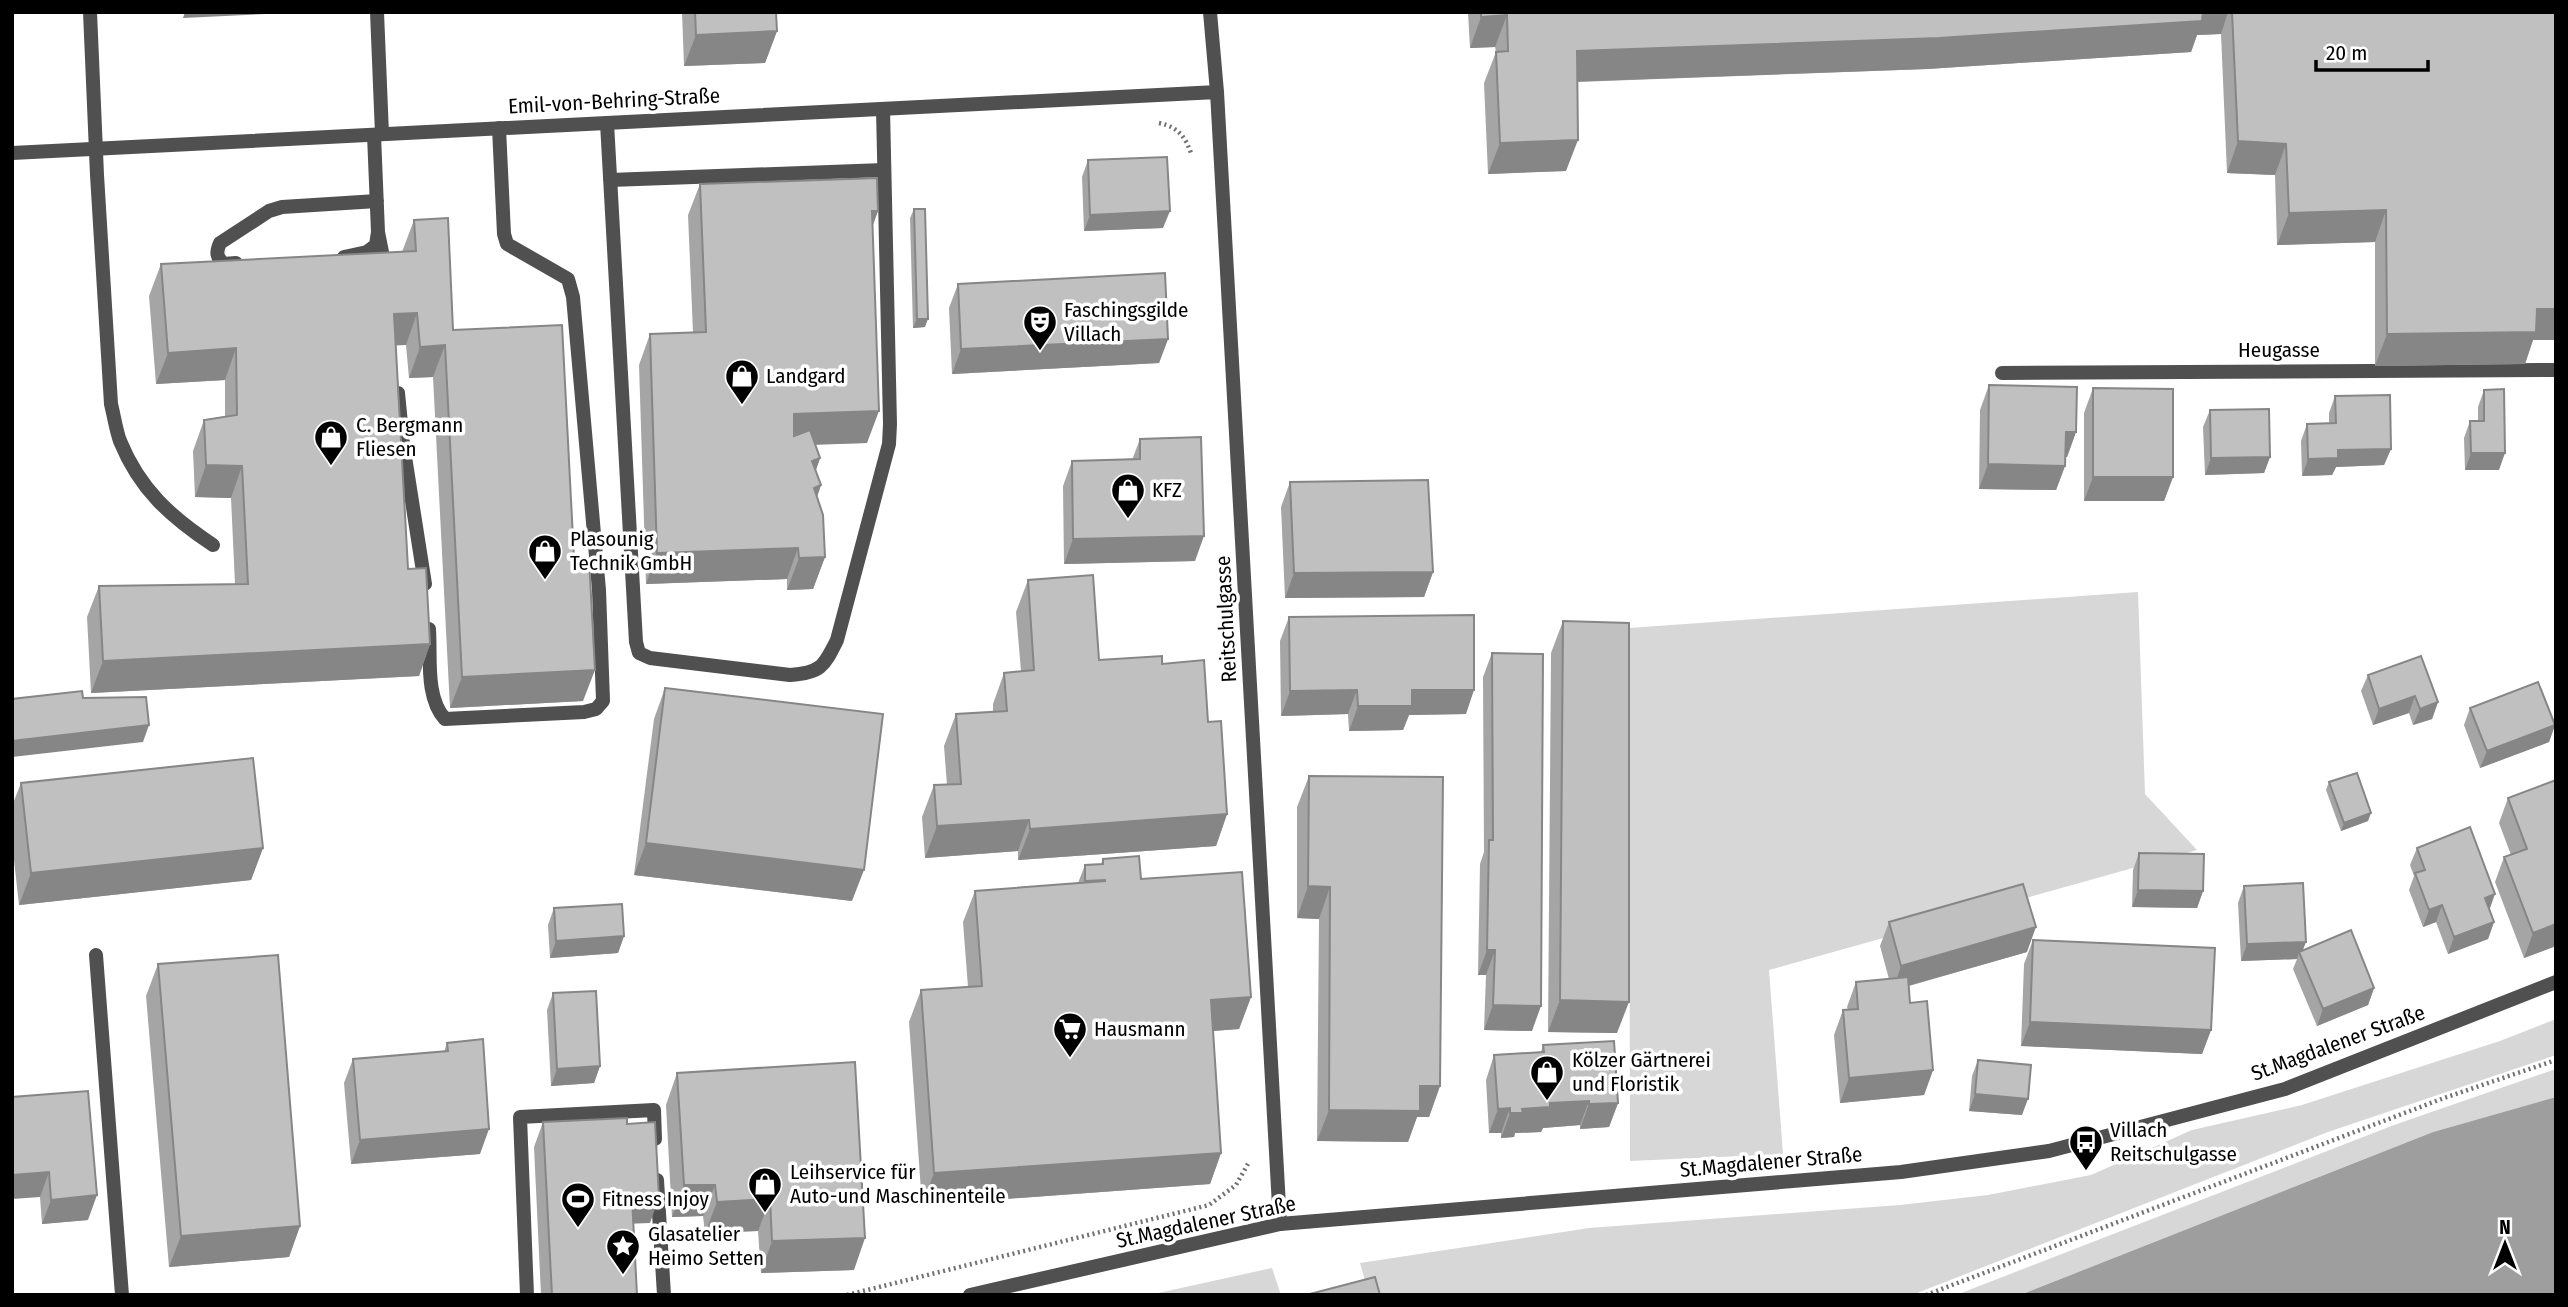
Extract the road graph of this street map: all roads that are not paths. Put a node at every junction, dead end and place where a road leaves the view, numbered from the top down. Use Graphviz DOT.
graph roads {
  1 [pos="90,12"];
  2 [pos="377,12"];
  3 [pos="1210,12"];
  4 [pos="1217,92"];
  5 [pos="883,109"];
  6 [pos="607,123"];
  7 [pos="499,128"];
  8 [pos="378,135"];
  9 [pos="95,149"];
  10 [pos="12,153"];
  11 [pos="884,170"];
  12 [pos="610,180"];
  13 [pos="377,201"];
  14 [pos="378,232"];
  15 [pos="327,258"];
  16 [pos="250,262"];
  17 [pos="388,284"];
  18 [pos="2556,370"];
  19 [pos="2002,373"];
  20 [pos="397,382"];
  21 [pos="214,545"];
  22 [pos="96,955"];
  23 [pos="2556,982"];
  24 [pos="1280,1224"];
  25 [pos="122,1295"];
  26 [pos="527,1295"];
  27 [pos="664,1295"];
  28 [pos="970,1295"];
  1 -- 9 [label="street"];
  2 -- 8 [label="street"];
  3 -- 4 [label="street, Reitschulgasse"];
  4 -- 5 [label="street, Emil-von-Behring-Straße"];
  4 -- 24 [label="street, Reitschulgasse"];
  5 -- 6 [label="street, Emil-von-Behring-Straße"];
  5 -- 11 [label="street"];
  6 -- 7 [label="street, Emil-von-Behring-Straße"];
  6 -- 12 [label="street"];
  7 -- 8 [label="street, Emil-von-Behring-Straße"];
  7 -- 20 [label="street"];
  8 -- 9 [label="street, Emil-von-Behring-Straße"];
  8 -- 13 [label="street"];
  9 -- 10 [label="street, Emil-von-Behring-Straße"];
  9 -- 21 [label="street"];
  11 -- 12 [label="street"];
  11 -- 12 [label="street"];
  13 -- 14 [label="street"];
  13 -- 16 [label="street"];
  14 -- 15 [label="street"];
  14 -- 17 [label="street"];
  18 -- 19 [label="street, Heugasse"];
  22 -- 25 [label="street"];
  23 -- 24 [label="street, St.Magdalener Straße"];
  24 -- 28 [label="street, St.Magdalener Straße"];
  26 -- 27 [label="street"];
}
